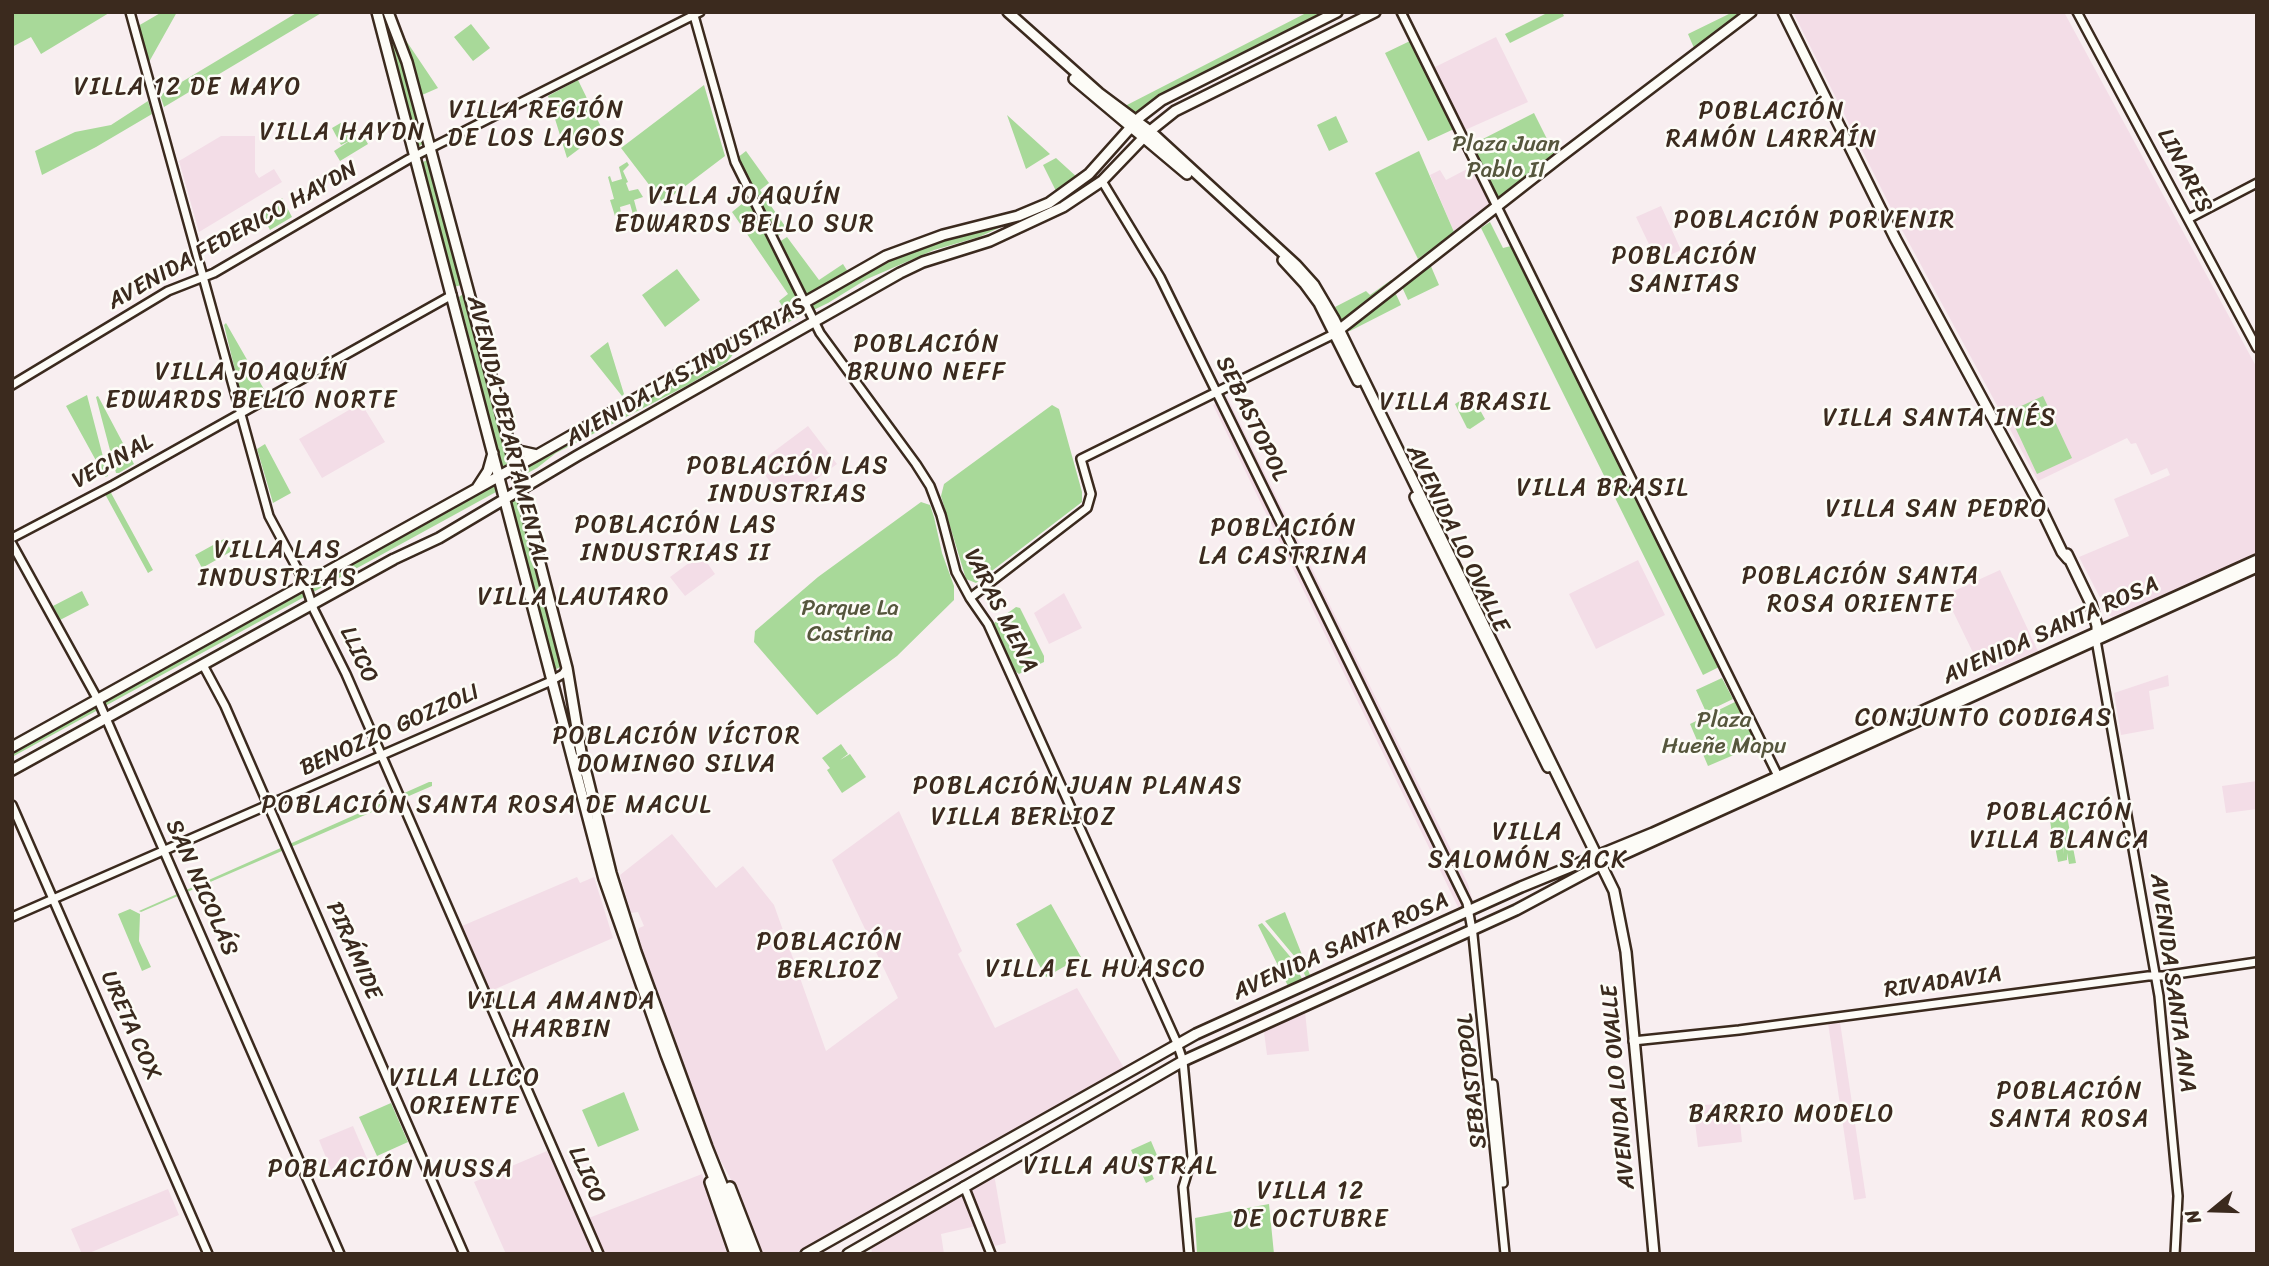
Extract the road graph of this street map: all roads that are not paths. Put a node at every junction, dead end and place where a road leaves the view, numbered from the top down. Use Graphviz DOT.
graph roads {
  1 [pos="130,12"];
  2 [pos="377,12"];
  3 [pos="388,12"];
  4 [pos="1000,12"];
  5 [pos="1009,12"];
  6 [pos="1337,12"];
  7 [pos="1375,12"];
  8 [pos="1401,12"];
  9 [pos="1751,12"];
  10 [pos="1783,12"];
  11 [pos="2077,12"];
  12 [pos="695,13"];
  13 [pos="1134,124"];
  14 [pos="1147,134"];
  15 [pos="430,148"];
  16 [pos="415,156"];
  17 [pos="1102,181"];
  18 [pos="2257,183"];
  19 [pos="1497,206"];
  20 [pos="2188,219"];
  21 [pos="204,278"];
  22 [pos="452,295"];
  23 [pos="471,295"];
  24 [pos="804,302"];
  25 [pos="814,322"];
  26 [pos="1337,332"];
  27 [pos="2257,348"];
  28 [pos="12,385"];
  29 [pos="1216,392"];
  30 [pos="242,412"];
  31 [pos="509,443"];
  32 [pos="493,451"];
  33 [pos="539,454"];
  34 [pos="515,467"];
  35 [pos="499,476"];
  36 [pos="476,489"];
  37 [pos="521,490"];
  38 [pos="505,498"];
  39 [pos="12,538"];
  40 [pos="12,544"];
  41 [pos="2257,560"];
  42 [pos="2257,567"];
  43 [pos="305,583"];
  44 [pos="970,598"];
  45 [pos="312,604"];
  46 [pos="2097,636"];
  47 [pos="203,665"];
  48 [pos="567,668"];
  49 [pos="551,680"];
  50 [pos="97,699"];
  51 [pos="105,719"];
  52 [pos="12,747"];
  53 [pos="381,755"];
  54 [pos="12,770"];
  55 [pos="1797,775"];
  56 [pos="1778,776"];
  57 [pos="268,805"];
  58 [pos="13,810"];
  59 [pos="163,851"];
  60 [pos="1598,861"];
  61 [pos="53,899"];
  62 [pos="1470,908"];
  63 [pos="12,917"];
  64 [pos="1474,929"];
  65 [pos="2257,962"];
  66 [pos="2156,976"];
  67 [pos="1633,1041"];
  68 [pos="1177,1043"];
  69 [pos="1183,1061"];
  70 [pos="709,1152"];
  71 [pos="707,1163"];
  72 [pos="964,1186"];
  73 [pos="208,1254"];
  74 [pos="340,1254"];
  75 [pos="464,1254"];
  76 [pos="599,1254"];
  77 [pos="735,1254"];
  78 [pos="743,1254"];
  79 [pos="750,1254"];
  80 [pos="756,1254"];
  81 [pos="806,1254"];
  82 [pos="848,1254"];
  83 [pos="991,1254"];
  84 [pos="1189,1254"];
  85 [pos="1507,1254"];
  86 [pos="1654,1254"];
  87 [pos="2175,1254"];
  1 -- 21 [label="street, LLICO"];
  2 -- 16 [label="main road, AVENIDA DEPARTAMENTAL"];
  3 -- 15 [label="main road, AVENIDA DEPARTAMENTAL"];
  4 -- 13 [label="main road, AVENIDA LO OVALLE"];
  5 -- 13 [label="main road, AVENIDA LO OVALLE"];
  6 -- 13 [label="main road, AVENIDA LAS INDUSTRIAS"];
  7 -- 14 [label="main road, AVENIDA LAS INDUSTRIAS"];
  8 -- 19 [label="street"];
  9 -- 19 [label="main road"];
  10 -- 46 [label="main road, AVENIDA SANTA ANA"];
  11 -- 20 [label="street, LINARES"];
  12 -- 15 [label="street, AVENIDA FEDERICO HAYDN"];
  12 -- 24 [label="street, VARAS MENA"];
  13 -- 14 [label="main road, AVENIDA LO OVALLE"];
  13 -- 24 [label="main road, AVENIDA LAS INDUSTRIAS"];
  14 -- 17 [label="main road, AVENIDA LAS INDUSTRIAS"];
  14 -- 26 [label="main road, AVENIDA LO OVALLE"];
  15 -- 16 [label="street, AVENIDA FEDERICO HAYDN"];
  15 -- 23 [label="main road, AVENIDA DEPARTAMENTAL"];
  16 -- 21 [label="street, AVENIDA FEDERICO HAYDN"];
  16 -- 22 [label="main road, AVENIDA DEPARTAMENTAL"];
  17 -- 25 [label="main road, AVENIDA LAS INDUSTRIAS"];
  17 -- 29 [label="street, SEBASTOPOL"];
  18 -- 20 [label="street"];
  19 -- 26 [label="main road"];
  19 -- 56 [label="street"];
  20 -- 27 [label="street, LINARES"];
  21 -- 28 [label="street, AVENIDA FEDERICO HAYDN"];
  21 -- 30 [label="street, LLICO"];
  22 -- 23 [label="main road"];
  22 -- 30 [label="street, VECINAL"];
  22 -- 32 [label="main road, AVENIDA DEPARTAMENTAL"];
  23 -- 31 [label="main road, AVENIDA DEPARTAMENTAL"];
  24 -- 25 [label="street, VARAS MENA"];
  24 -- 33 [label="main road, AVENIDA LAS INDUSTRIAS"];
  25 -- 37 [label="main road, AVENIDA LAS INDUSTRIAS"];
  25 -- 44 [label="street, VARAS MENA"];
  26 -- 29 [label="street"];
  26 -- 60 [label="main road, AVENIDA LO OVALLE"];
  29 -- 44 [label="street"];
  29 -- 62 [label="street, SEBASTOPOL"];
  30 -- 39 [label="street, VECINAL"];
  30 -- 43 [label="street, LLICO"];
  31 -- 33 [label="main road"];
  31 -- 34 [label="main road, AVENIDA DEPARTAMENTAL"];
  32 -- 35 [label="main road, AVENIDA DEPARTAMENTAL"];
  32 -- 36 [label="main road"];
  33 -- 34 [label="main road, AVENIDA LAS INDUSTRIAS"];
  34 -- 35 [label="main road, AVENIDA LAS INDUSTRIAS"];
  34 -- 37 [label="main road, AVENIDA DEPARTAMENTAL"];
  35 -- 36 [label="main road, AVENIDA LAS INDUSTRIAS"];
  35 -- 38 [label="main road, AVENIDA DEPARTAMENTAL"];
  36 -- 43 [label="main road, AVENIDA LAS INDUSTRIAS"];
  37 -- 38 [label="main road, AVENIDA LAS INDUSTRIAS"];
  37 -- 48 [label="main road, AVENIDA DEPARTAMENTAL"];
  38 -- 45 [label="main road, AVENIDA LAS INDUSTRIAS"];
  38 -- 49 [label="main road, AVENIDA DEPARTAMENTAL"];
  40 -- 50 [label="street, SAN NICOLÁS"];
  41 -- 46 [label="main road, AVENIDA SANTA ROSA"];
  42 -- 46 [label="main road, AVENIDA SANTA ROSA"];
  43 -- 45 [label="street, LLICO"];
  43 -- 50 [label="main road, AVENIDA LAS INDUSTRIAS"];
  44 -- 68 [label="street, VARAS MENA"];
  45 -- 47 [label="main road, AVENIDA LAS INDUSTRIAS"];
  45 -- 53 [label="street, LLICO"];
  46 -- 55 [label="main road, AVENIDA SANTA ROSA"];
  46 -- 56 [label="main road, AVENIDA SANTA ROSA"];
  46 -- 66 [label="street, AVENIDA SANTA ANA"];
  47 -- 51 [label="main road, AVENIDA LAS INDUSTRIAS"];
  47 -- 57 [label="street, PIRÁMIDE"];
  48 -- 49 [label="street, BENOZZO GOZZOLI"];
  48 -- 70 [label="main road, AVENIDA DEPARTAMENTAL"];
  49 -- 53 [label="street, BENOZZO GOZZOLI"];
  49 -- 71 [label="main road, AVENIDA DEPARTAMENTAL"];
  50 -- 51 [label="street, SAN NICOLÁS"];
  50 -- 52 [label="main road, AVENIDA LAS INDUSTRIAS"];
  51 -- 54 [label="main road, AVENIDA LAS INDUSTRIAS"];
  51 -- 59 [label="street, SAN NICOLÁS"];
  53 -- 57 [label="street, BENOZZO GOZZOLI"];
  53 -- 76 [label="street, LLICO"];
  55 -- 56 [label="street"];
  55 -- 60 [label="main road, AVENIDA SANTA ROSA"];
  56 -- 60 [label="main road, AVENIDA SANTA ROSA"];
  57 -- 59 [label="street, BENOZZO GOZZOLI"];
  57 -- 75 [label="street, PIRÁMIDE"];
  58 -- 61 [label="street, URETA COX"];
  59 -- 61 [label="street, BENOZZO GOZZOLI"];
  59 -- 74 [label="street, SAN NICOLÁS"];
  60 -- 62 [label="main road, AVENIDA SANTA ROSA"];
  60 -- 64 [label="main road, AVENIDA SANTA ROSA"];
  60 -- 67 [label="main road, AVENIDA LO OVALLE"];
  61 -- 63 [label="street, BENOZZO GOZZOLI"];
  61 -- 73 [label="street, URETA COX"];
  62 -- 64 [label="street, SEBASTOPOL"];
  62 -- 68 [label="main road, AVENIDA SANTA ROSA"];
  64 -- 69 [label="main road, AVENIDA SANTA ROSA"];
  64 -- 85 [label="street, SEBASTOPOL"];
  65 -- 66 [label="street, RIVADAVIA"];
  66 -- 67 [label="street, RIVADAVIA"];
  66 -- 87 [label="street, AVENIDA SANTA ANA"];
  67 -- 86 [label="main road, AVENIDA LO OVALLE"];
  68 -- 69 [label="street, VARAS MENA"];
  68 -- 81 [label="main road, AVENIDA SANTA ROSA"];
  69 -- 72 [label="main road, AVENIDA SANTA ROSA"];
  69 -- 84 [label="street, VARAS MENA"];
  70 -- 79 [label="main road, AVENIDA DEPARTAMENTAL"];
  70 -- 80 [label="main road"];
  71 -- 77 [label="main road"];
  71 -- 78 [label="main road, AVENIDA DEPARTAMENTAL"];
  72 -- 82 [label="main road, AVENIDA SANTA ROSA"];
  72 -- 83 [label="street"];
}
